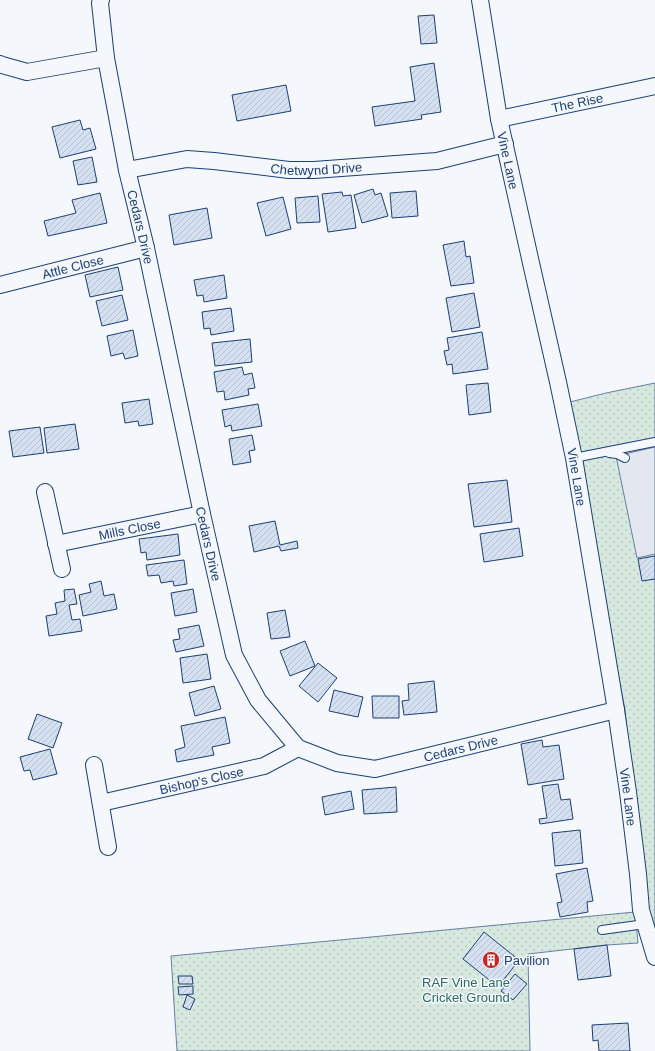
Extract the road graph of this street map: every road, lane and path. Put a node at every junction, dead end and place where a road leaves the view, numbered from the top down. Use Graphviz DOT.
graph roads {
  1 [pos="101,0"];
  2 [pos="480,0"];
  3 [pos="106,58"];
  4 [pos="0,64"];
  5 [pos="655,86"];
  6 [pos="499,119"];
  7 [pos="505,144"];
  8 [pos="127,170"];
  9 [pos="146,248"];
  10 [pos="0,285"];
  11 [pos="655,442"];
  12 [pos="602,452"];
  13 [pos="574,458"];
  14 [pos="625,458"];
  15 [pos="45,492"];
  16 [pos="202,514"];
  17 [pos="56,544"];
  18 [pos="62,569"];
  19 [pos="616,710"];
  20 [pos="298,748"];
  21 [pos="94,765"];
  22 [pos="101,803"];
  23 [pos="108,847"];
  24 [pos="645,924"];
  25 [pos="602,930"];
  26 [pos="655,957"];
  1 -- 3 [label="street, Cedars Drive"];
  2 -- 6 [label="street, Vine Lane"];
  3 -- 4 [label="street"];
  3 -- 8 [label="street, Cedars Drive"];
  5 -- 6 [label="street, The Rise"];
  6 -- 7 [label="street, Vine Lane"];
  7 -- 8 [label="street, Chetwynd Drive"];
  7 -- 13 [label="street, Vine Lane"];
  8 -- 9 [label="street, Cedars Drive"];
  9 -- 10 [label="street, Attle Close"];
  9 -- 16 [label="street, Cedars Drive"];
  11 -- 12 [label="lane"];
  12 -- 13 [label="lane"];
  12 -- 14 [label="lane"];
  13 -- 19 [label="street, Vine Lane"];
  15 -- 17 [label="street"];
  16 -- 17 [label="street, Mills Close"];
  16 -- 20 [label="street, Cedars Drive"];
  17 -- 18 [label="street"];
  19 -- 20 [label="street, Cedars Drive"];
  19 -- 24 [label="street, Vine Lane"];
  20 -- 22 [label="street, Bishop's Close"];
  21 -- 22 [label="street"];
  22 -- 23 [label="street"];
  24 -- 25 [label="lane"];
  24 -- 26 [label="street, Vine Lane"];
}
